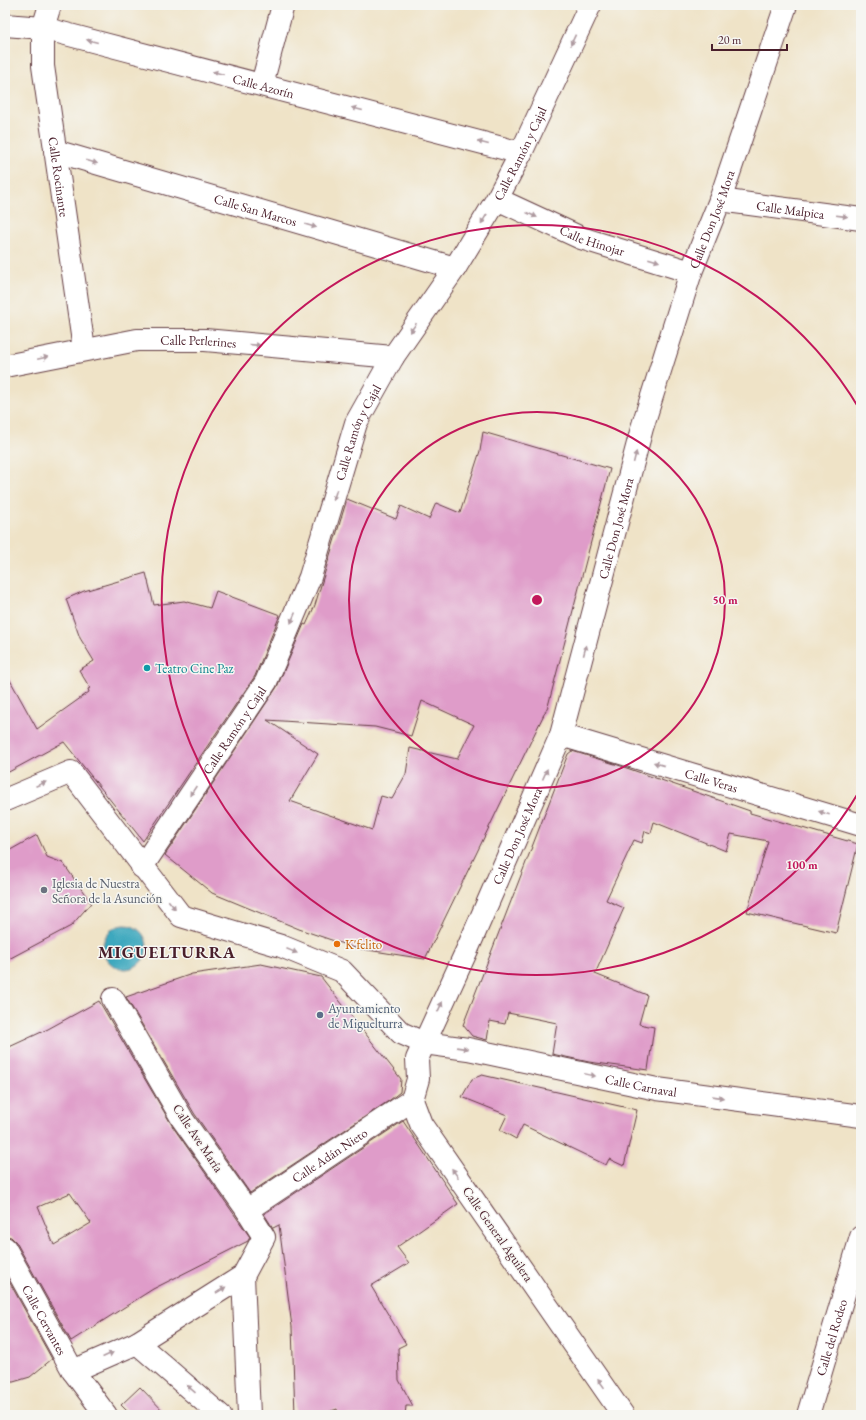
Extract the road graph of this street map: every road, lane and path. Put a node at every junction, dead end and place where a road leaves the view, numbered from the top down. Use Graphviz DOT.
graph roads {
  1 [pos="50,5"];
  2 [pos="283,5"];
  3 [pos="590,5"];
  4 [pos="786,5"];
  5 [pos="5,25"];
  6 [pos="43,28"];
  7 [pos="262,84"];
  8 [pos="55,150"];
  9 [pos="521,153"];
  10 [pos="496,199"];
  11 [pos="720,200"];
  12 [pos="861,219"];
  13 [pos="455,268"];
  14 [pos="691,272"];
  15 [pos="84,349"];
  16 [pos="393,357"];
  17 [pos="5,366"];
  18 [pos="562,735"];
  19 [pos="5,800"];
  20 [pos="861,825"];
  21 [pos="142,867"];
  22 [pos="113,999"];
  23 [pos="424,1043"];
  24 [pos="412,1100"];
  25 [pos="861,1116"];
  26 [pos="247,1210"];
  27 [pos="861,1237"];
  28 [pos="5,1248"];
  29 [pos="243,1276"];
  30 [pos="137,1343"];
  31 [pos="73,1371"];
  32 [pos="106,1415"];
  33 [pos="220,1415"];
  34 [pos="249,1415"];
  35 [pos="623,1415"];
  36 [pos="808,1415"];
  1 -- 6 [label="street, Calle Rocinante"];
  2 -- 7 [label="street"];
  3 -- 9 [label="street, Calle Ramón y Cajal, one-way"];
  4 -- 11 [label="street, Calle Don José Mora"];
  5 -- 6 [label="street, Calle Azorín"];
  7 -- 6 [label="street, Calle Azorín, one-way"];
  6 -- 8 [label="street, Calle Rocinante"];
  9 -- 7 [label="street, Calle Azorín, one-way"];
  8 -- 13 [label="street, Calle San Marcos, one-way"];
  8 -- 15 [label="street, Calle Rocinante"];
  9 -- 10 [label="street, Calle Ramón y Cajal"];
  10 -- 13 [label="street, Calle Ramón y Cajal, one-way"];
  10 -- 14 [label="street, Calle Hinojar, one-way"];
  11 -- 12 [label="street, Calle Malpica, one-way"];
  11 -- 14 [label="street, Calle Don José Mora"];
  13 -- 16 [label="street, Calle Ramón y Cajal, one-way"];
  18 -- 14 [label="street, Calle Don José Mora, one-way"];
  15 -- 16 [label="street, Calle Perlerines, one-way"];
  17 -- 15 [label="street, Calle Perlerines, one-way"];
  16 -- 21 [label="street, Calle Ramón y Cajal, one-way"];
  20 -- 18 [label="street, Calle Veras, one-way"];
  23 -- 18 [label="street, Calle Don José Mora, one-way"];
  19 -- 21 [label="street, Calle Carnaval, one-way"];
  21 -- 23 [label="street, Calle Carnaval, one-way"];
  22 -- 26 [label="street, Calle Ave María"];
  23 -- 24 [label="street"];
  23 -- 25 [label="street, Calle Carnaval, one-way"];
  24 -- 26 [label="street, Calle Adán Nieto"];
  35 -- 24 [label="street, Calle General Aguilera, one-way"];
  26 -- 29 [label="street, Calle Ave María"];
  27 -- 36 [label="street, Calle del Rodeo"];
  28 -- 31 [label="street, Calle Cervantes"];
  30 -- 29 [label="street, one-way"];
  29 -- 34 [label="street"];
  31 -- 30 [label="street, one-way"];
  33 -- 30 [label="street, one-way"];
  31 -- 32 [label="street, Calle Cervantes"];
}
